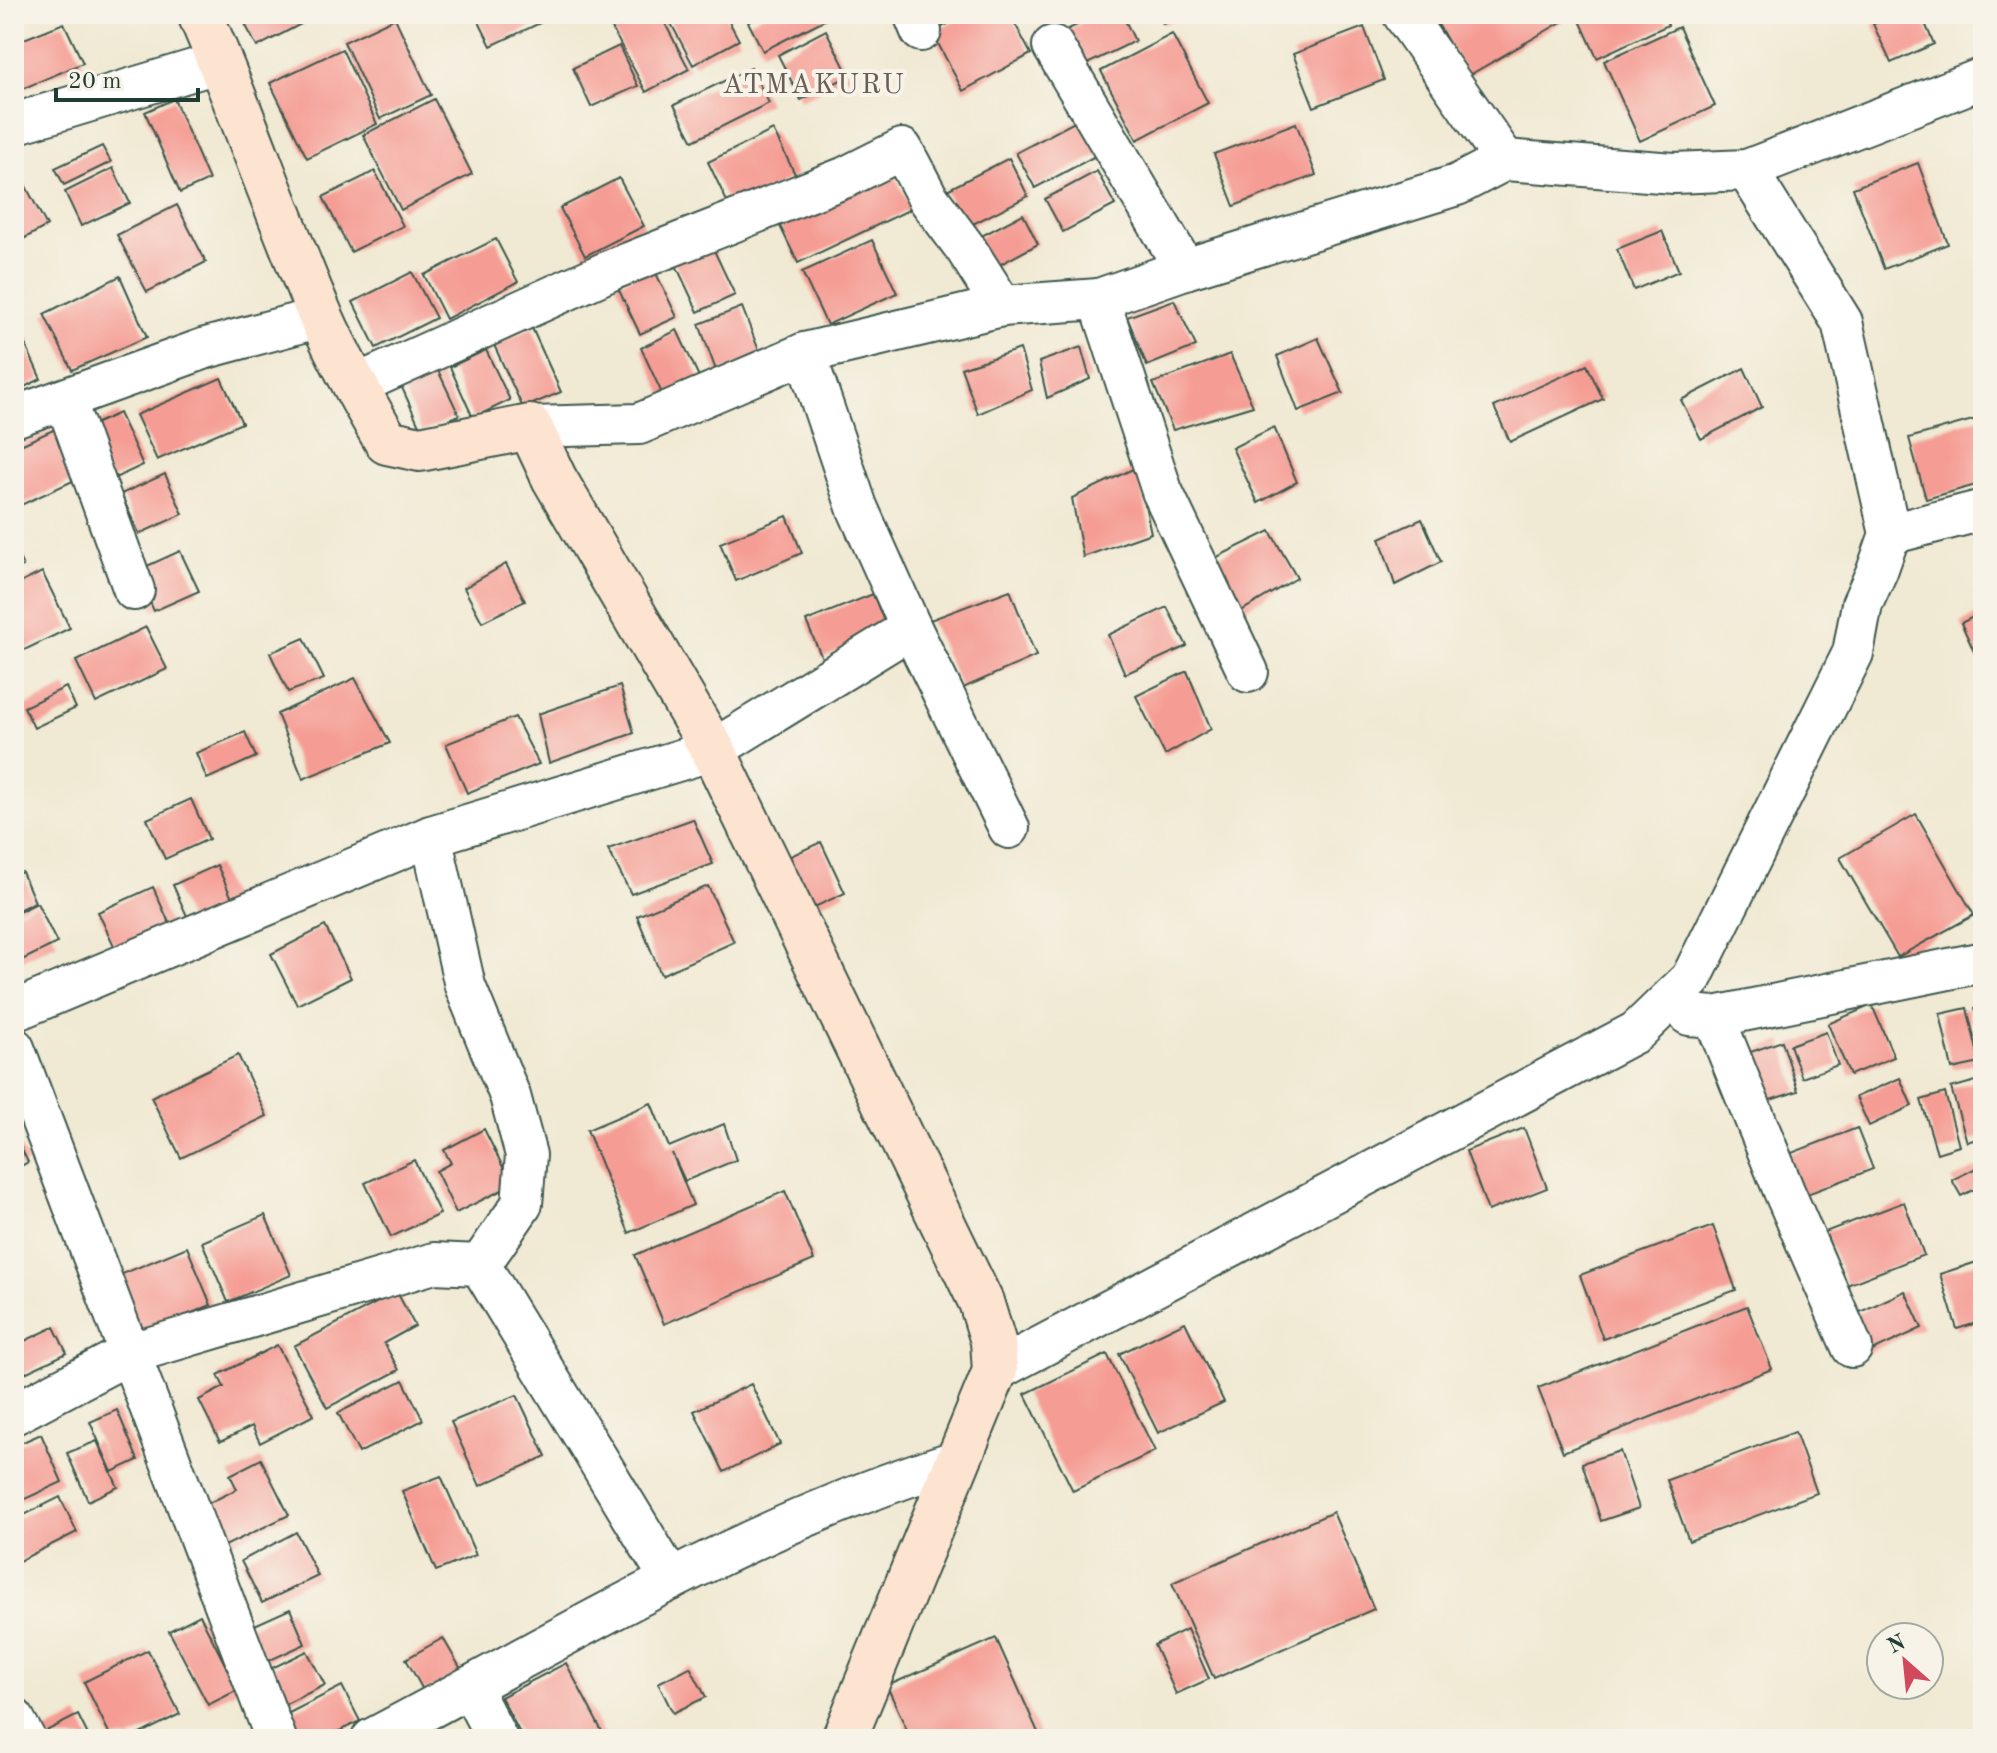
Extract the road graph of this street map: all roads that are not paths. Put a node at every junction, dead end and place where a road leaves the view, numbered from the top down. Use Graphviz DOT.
graph roads {
  1 [pos="200,14"];
  2 [pos="1403,14"];
  3 [pos="1053,46"];
  4 [pos="220,62"];
  5 [pos="1983,78"];
  6 [pos="14,124"];
  7 [pos="1505,160"];
  8 [pos="1747,170"];
  9 [pos="1185,269"];
  10 [pos="1099,299"];
  11 [pos="1002,306"];
  12 [pos="321,317"];
  13 [pos="805,353"];
  14 [pos="354,386"];
  15 [pos="65,399"];
  16 [pos="14,417"];
  17 [pos="530,427"];
  18 [pos="1983,510"];
  19 [pos="1890,534"];
  20 [pos="134,590"];
  21 [pos="911,628"];
  22 [pos="1248,672"];
  23 [pos="713,750"];
  24 [pos="1009,828"];
  25 [pos="431,836"];
  26 [pos="1983,962"];
  27 [pos="14,1011"];
  28 [pos="1714,1017"];
  29 [pos="1636,1032"];
  30 [pos="14,1048"];
  31 [pos="480,1265"];
  32 [pos="1852,1347"];
  33 [pos="128,1354"];
  34 [pos="995,1371"];
  35 [pos="14,1414"];
  36 [pos="959,1460"];
  37 [pos="671,1580"];
  38 [pos="470,1687"];
  39 [pos="14,1719"];
  40 [pos="25,1739"];
  41 [pos="276,1739"];
  42 [pos="372,1739"];
  43 [pos="497,1739"];
  44 [pos="844,1739"];
  1 -- 4 [label="street"];
  2 -- 7 [label="street"];
  3 -- 9 [label="street"];
  4 -- 6 [label="street"];
  4 -- 12 [label="street"];
  5 -- 8 [label="street"];
  7 -- 8 [label="street"];
  7 -- 9 [label="street"];
  8 -- 19 [label="street"];
  9 -- 10 [label="street"];
  10 -- 11 [label="street"];
  10 -- 22 [label="street"];
  11 -- 13 [label="street"];
  11 -- 14 [label="street"];
  12 -- 14 [label="street"];
  12 -- 15 [label="street"];
  13 -- 17 [label="street"];
  13 -- 21 [label="street"];
  14 -- 17 [label="street"];
  15 -- 16 [label="street"];
  15 -- 20 [label="street"];
  17 -- 23 [label="street"];
  18 -- 19 [label="street"];
  19 -- 29 [label="street"];
  21 -- 23 [label="street"];
  21 -- 24 [label="street"];
  23 -- 25 [label="street"];
  23 -- 34 [label="street"];
  25 -- 27 [label="street"];
  25 -- 31 [label="street"];
  26 -- 28 [label="street"];
  28 -- 29 [label="street"];
  28 -- 32 [label="street"];
  29 -- 34 [label="street"];
  30 -- 33 [label="street"];
  31 -- 33 [label="street"];
  31 -- 37 [label="street"];
  33 -- 35 [label="street"];
  33 -- 41 [label="street"];
  34 -- 36 [label="street"];
  36 -- 37 [label="street"];
  36 -- 44 [label="street"];
  37 -- 38 [label="street"];
  38 -- 42 [label="street"];
  38 -- 43 [label="street"];
  39 -- 40 [label="street"];
}
